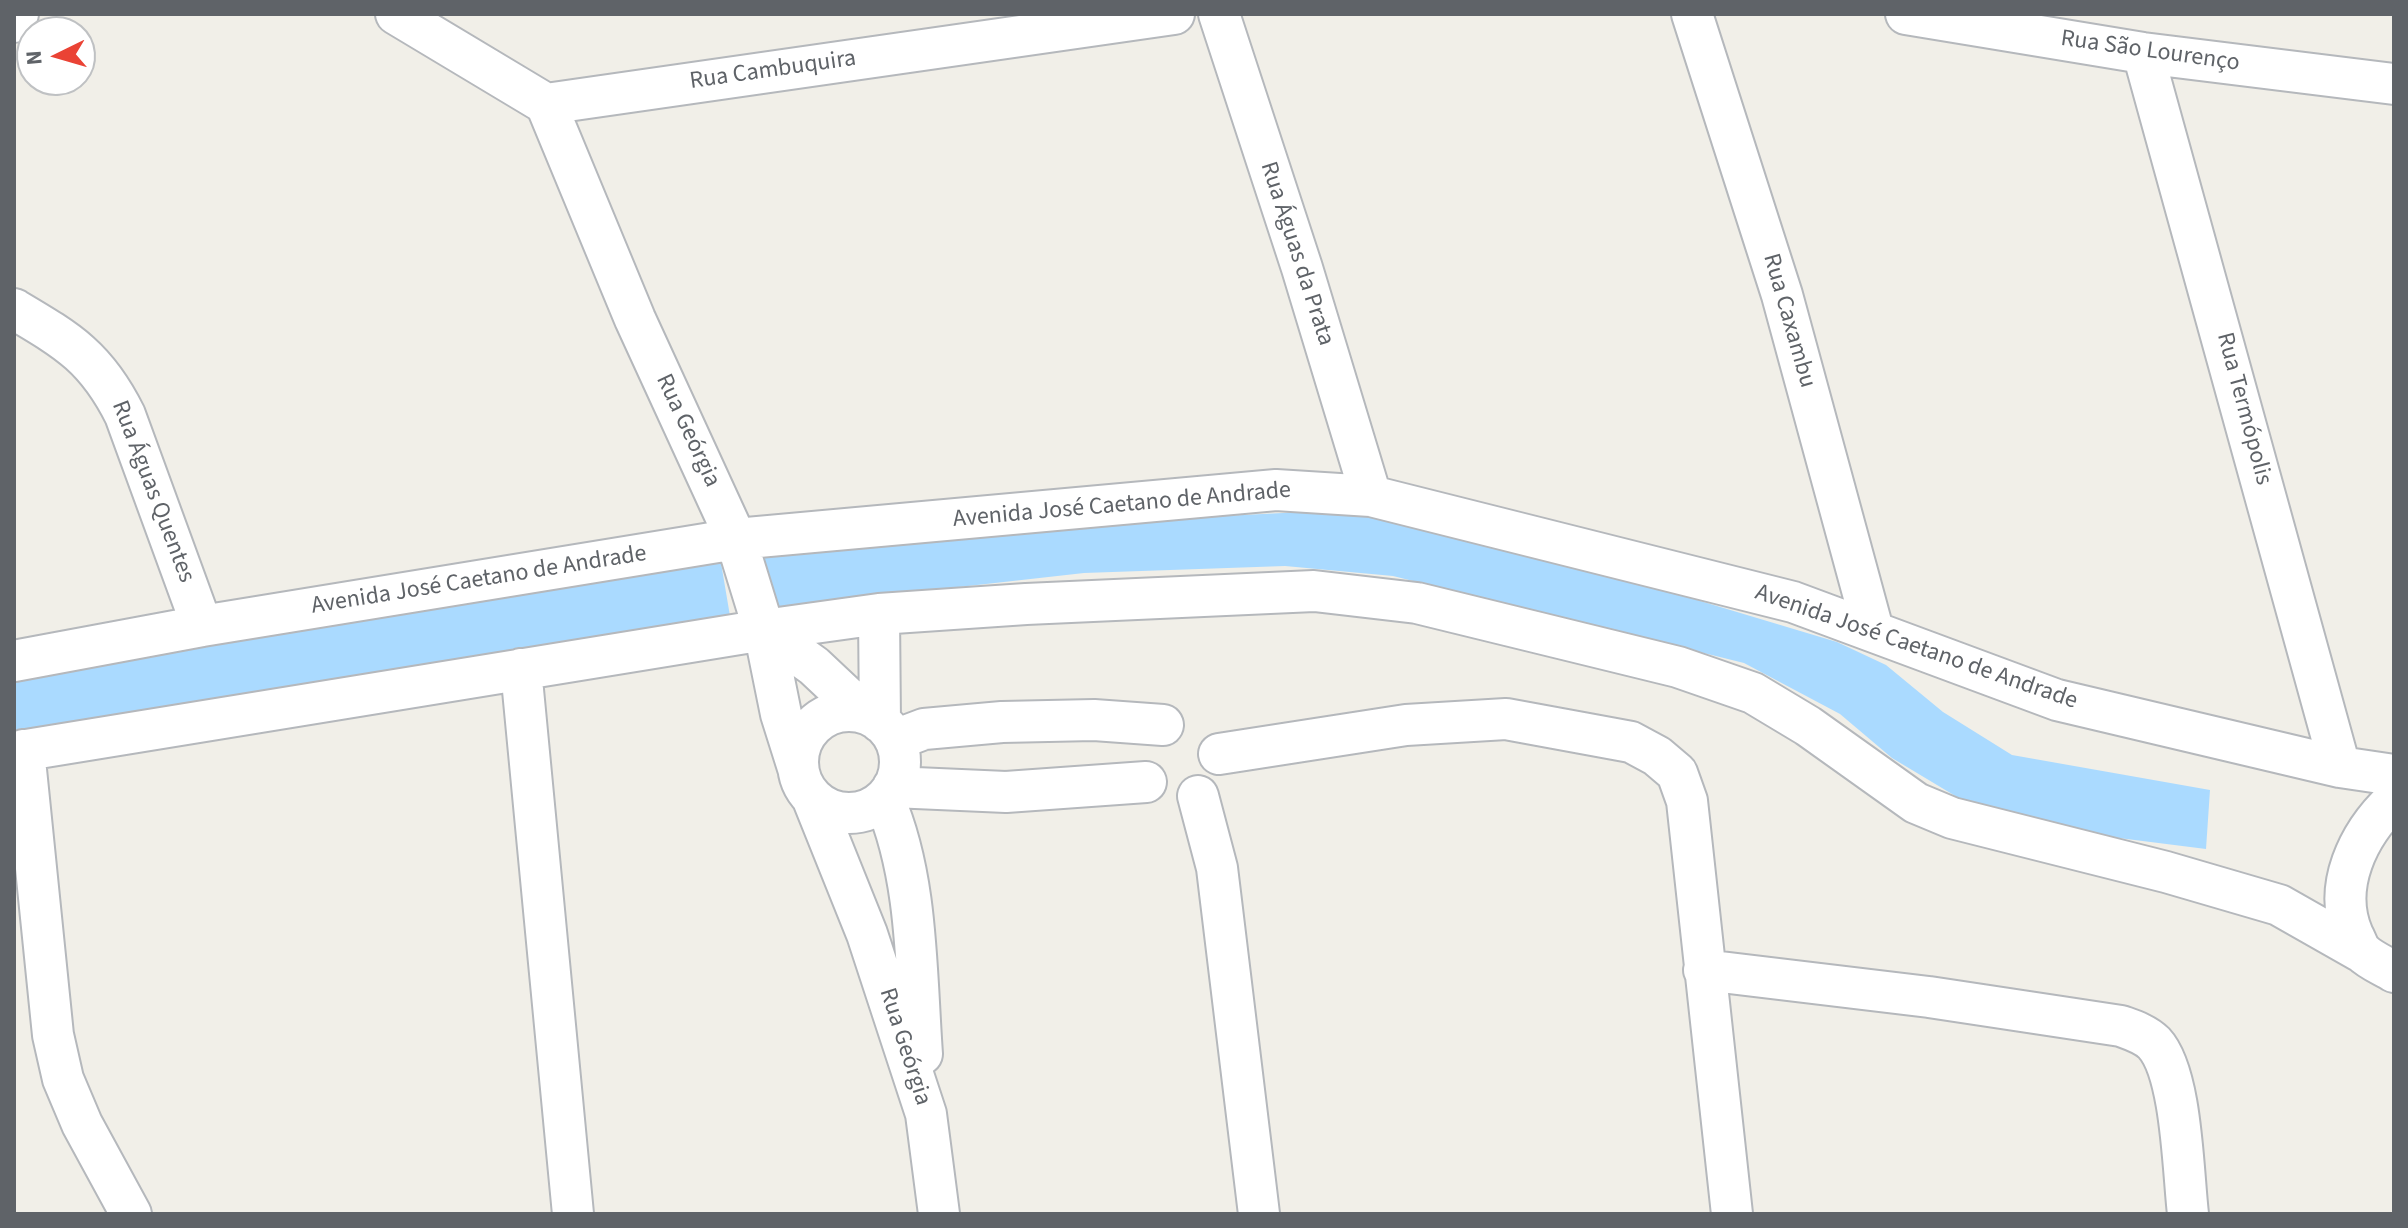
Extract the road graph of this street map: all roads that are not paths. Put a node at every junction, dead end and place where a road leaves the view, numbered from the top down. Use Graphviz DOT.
graph roads {
  1 [pos="18,14"];
  2 [pos="396,14"];
  3 [pos="1174,14"];
  4 [pos="1219,14"];
  5 [pos="1692,14"];
  6 [pos="1906,14"];
  7 [pos="14,22"];
  8 [pos="2143,53"];
  9 [pos="2394,84"];
  10 [pos="546,104"];
  11 [pos="14,309"];
  12 [pos="1371,496"];
  13 [pos="736,539"];
  14 [pos="879,614"];
  15 [pos="202,626"];
  16 [pos="764,630"];
  17 [pos="1873,630"];
  18 [pos="14,661"];
  19 [pos="521,669"];
  20 [pos="880,725"];
  21 [pos="1163,725"];
  22 [pos="19,751"];
  23 [pos="1219,754"];
  24 [pos="2340,767"];
  25 [pos="2394,775"];
  26 [pos="805,782"];
  27 [pos="1146,782"];
  28 [pos="888,793"];
  29 [pos="1198,796"];
  30 [pos="2394,800"];
  31 [pos="2360,951"];
  32 [pos="1704,970"];
  33 [pos="2394,972"];
  34 [pos="926,1114"];
  35 [pos="131,1214"];
  36 [pos="573,1214"];
  37 [pos="939,1214"];
  38 [pos="1259,1214"];
  39 [pos="1732,1214"];
  40 [pos="2188,1214"];
  1 -- 7 [label="street"];
  2 -- 10 [label="street"];
  3 -- 10 [label="street, Rua Cambuquira"];
  4 -- 12 [label="street, Rua Águas da Prata"];
  5 -- 17 [label="street, Rua Caxambu"];
  6 -- 8 [label="street, Rua São Lourenço"];
  8 -- 9 [label="street, Rua São Lourenço"];
  8 -- 24 [label="street, Rua Termópolis"];
  10 -- 13 [label="street, Rua Geórgia"];
  11 -- 15 [label="street, Rua Águas Quentes"];
  12 -- 13 [label="street, Avenida José Caetano de Andrade"];
  12 -- 17 [label="street, Avenida José Caetano de Andrade"];
  13 -- 15 [label="street, Avenida José Caetano de Andrade"];
  13 -- 16 [label="street, Rua Geórgia"];
  14 -- 16 [label="street"];
  14 -- 20 [label="street"];
  14 -- 31 [label="street"];
  15 -- 18 [label="street, Avenida José Caetano de Andrade"];
  16 -- 19 [label="street"];
  16 -- 20 [label="street"];
  16 -- 26 [label="street, Rua Geórgia"];
  17 -- 24 [label="street, Avenida José Caetano de Andrade"];
  19 -- 22 [label="street"];
  19 -- 36 [label="street"];
  20 -- 21 [label="street"];
  20 -- 26 [label="street"];
  20 -- 28 [label="street"];
  21 -- 23 [label="street"];
  21 -- 27 [label="street"];
  22 -- 35 [label="street"];
  23 -- 29 [label="street"];
  23 -- 32 [label="street"];
  24 -- 25 [label="street, Avenida José Caetano de Andrade"];
  26 -- 28 [label="street"];
  26 -- 34 [label="street, Rua Geórgia"];
  27 -- 28 [label="street"];
  27 -- 29 [label="street"];
  28 -- 34 [label="street"];
  29 -- 38 [label="street"];
  30 -- 31 [label="street"];
  31 -- 33 [label="street"];
  32 -- 39 [label="street"];
  32 -- 40 [label="street"];
  34 -- 37 [label="street, Rua Geórgia"];
}
